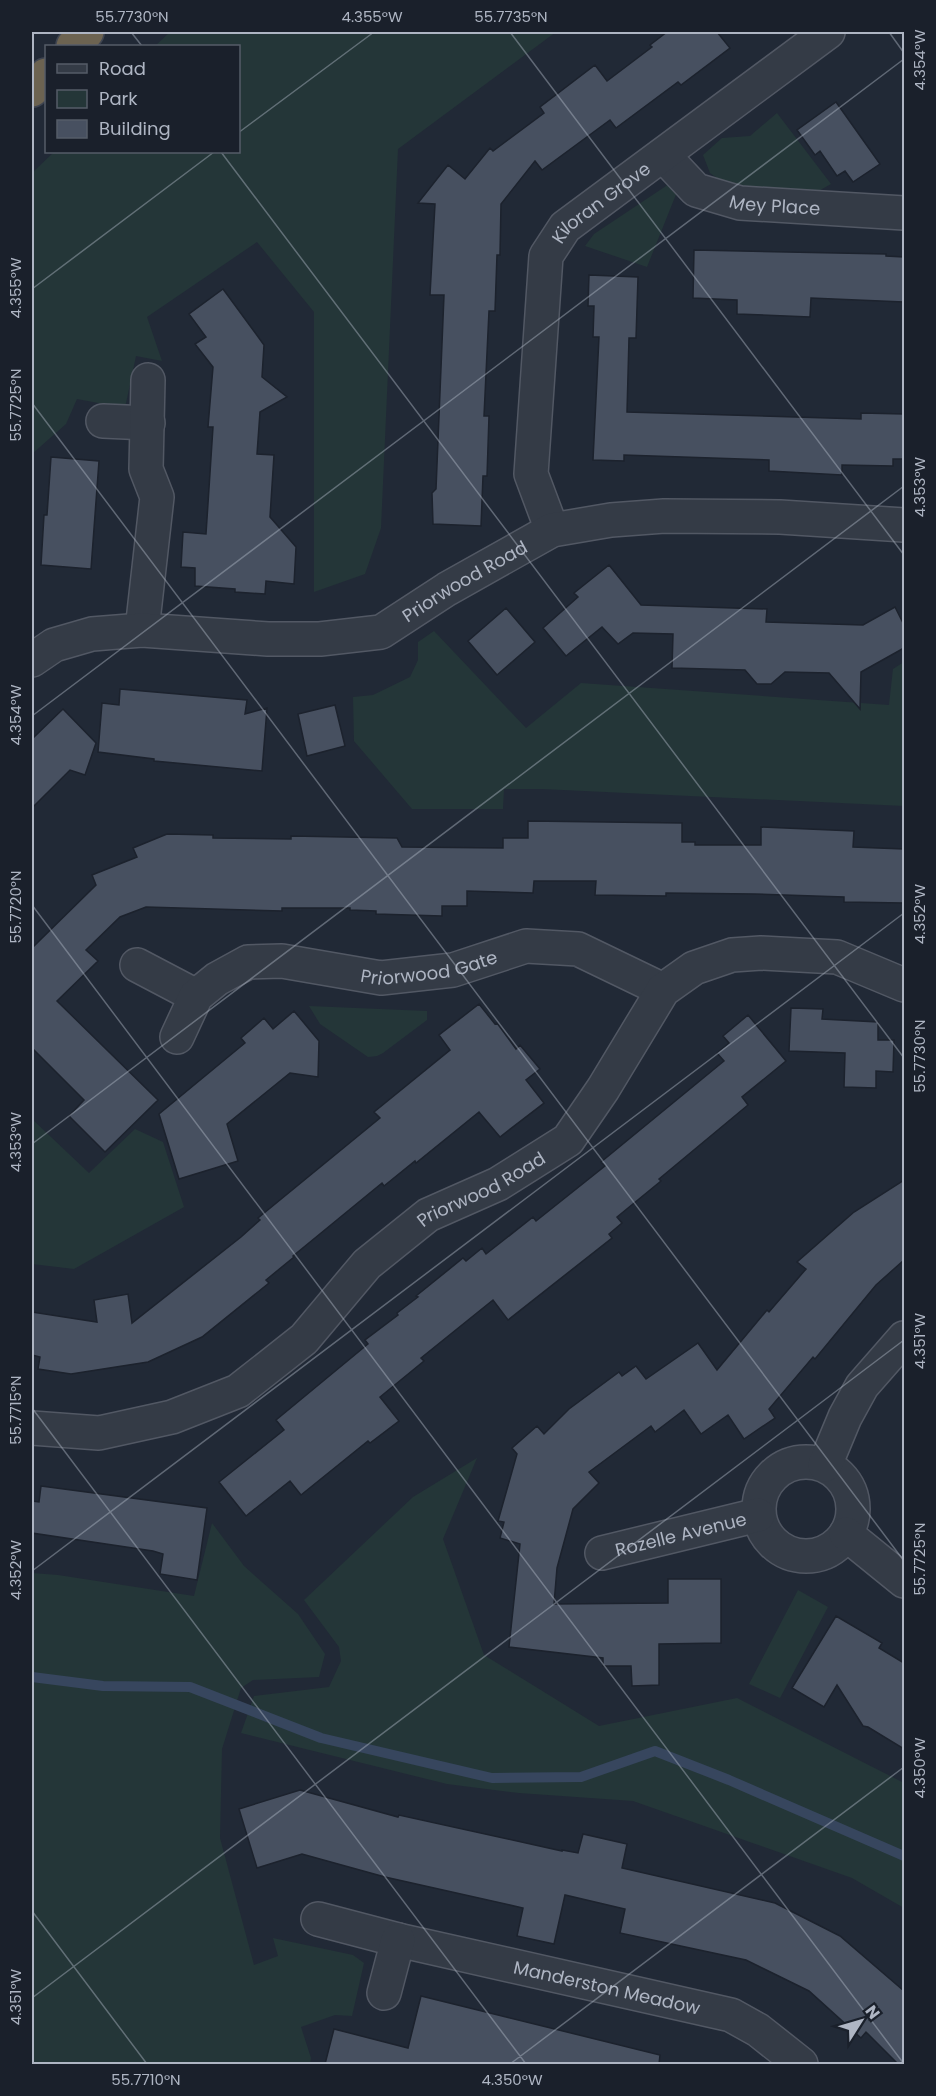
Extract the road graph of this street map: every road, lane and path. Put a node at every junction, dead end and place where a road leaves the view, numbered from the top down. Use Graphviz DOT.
graph roads {
  1 [pos="87,32"];
  2 [pos="828,32"];
  3 [pos="74,45"];
  4 [pos="45,76"];
  5 [pos="32,90"];
  6 [pos="663,155"];
  7 [pos="904,213"];
  8 [pos="148,380"];
  9 [pos="103,421"];
  10 [pos="148,423"];
  11 [pos="904,525"];
  12 [pos="552,530"];
  13 [pos="142,630"];
  14 [pos="32,660"];
  15 [pos="137,965"];
  16 [pos="904,985"];
  17 [pos="663,990"];
  18 [pos="196,996"];
  19 [pos="177,1037"];
  20 [pos="904,1338"];
  21 [pos="32,1428"];
  22 [pos="825,1465"];
  23 [pos="758,1515"];
  24 [pos="846,1534"];
  25 [pos="602,1553"];
  26 [pos="904,1581"];
  27 [pos="318,1919"];
  28 [pos="398,1940"];
  29 [pos="384,1993"];
  30 [pos="801,2064"];
  1 -- 3 [label="highway"];
  2 -- 6 [label="street, Kiloran Grove"];
  4 -- 5 [label="highway"];
  6 -- 7 [label="street, Mey Place"];
  6 -- 12 [label="street, Kiloran Grove"];
  8 -- 10 [label="street"];
  9 -- 10 [label="street"];
  10 -- 13 [label="street"];
  11 -- 12 [label="street, Priorwood Road"];
  12 -- 13 [label="street, Priorwood Road"];
  13 -- 14 [label="street, Priorwood Road"];
  15 -- 18 [label="street"];
  16 -- 17 [label="street, Priorwood Road"];
  17 -- 18 [label="street, Priorwood Gate"];
  17 -- 21 [label="street, Priorwood Road"];
  18 -- 19 [label="street, Priorwood Gate"];
  20 -- 22 [label="street"];
  22 -- 23 [label="street"];
  22 -- 24 [label="street"];
  23 -- 24 [label="street"];
  23 -- 25 [label="street, Rozelle Avenue"];
  24 -- 26 [label="street"];
  27 -- 28 [label="street, Manderston Meadow"];
  28 -- 29 [label="street"];
  28 -- 30 [label="street, Manderston Meadow"];
}
